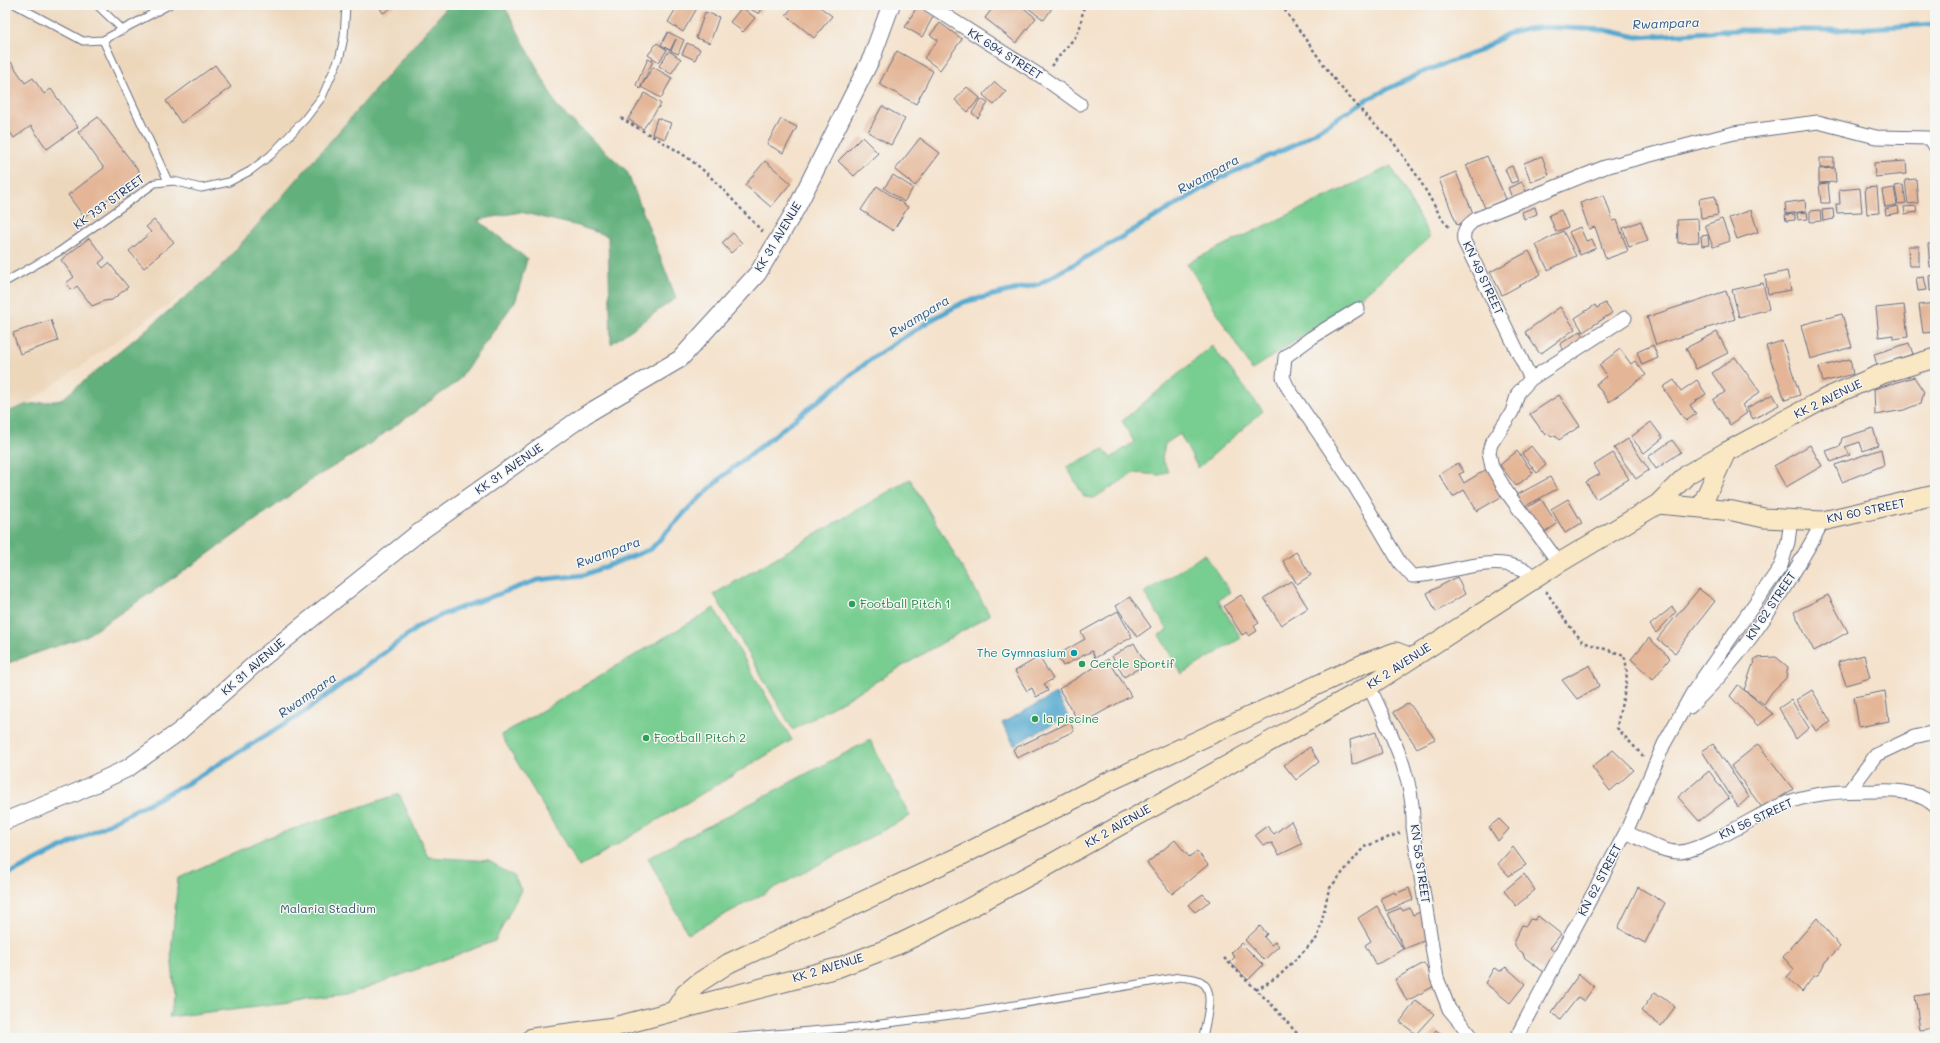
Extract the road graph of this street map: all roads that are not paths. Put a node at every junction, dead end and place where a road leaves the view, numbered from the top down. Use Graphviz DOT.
graph roads {
  1 [pos="16,5"];
  2 [pos="97,5"];
  3 [pos="150,5"];
  4 [pos="169,5"];
  5 [pos="346,5"];
  6 [pos="891,5"];
  7 [pos="928,5"];
  8 [pos="154,13"];
  9 [pos="123,30"];
  10 [pos="103,40"];
  11 [pos="1080,104"];
  12 [pos="1935,146"];
  13 [pos="168,181"];
  14 [pos="5,282"];
  15 [pos="1358,309"];
  16 [pos="1625,318"];
  17 [pos="1935,358"];
  18 [pos="1531,379"];
  19 [pos="1726,452"];
  20 [pos="1935,495"];
  21 [pos="1658,504"];
  22 [pos="1701,507"];
  23 [pos="1791,519"];
  24 [pos="1823,521"];
  25 [pos="1559,563"];
  26 [pos="1537,577"];
  27 [pos="1412,658"];
  28 [pos="1369,686"];
  29 [pos="1678,720"];
  30 [pos="1935,732"];
  31 [pos="1850,791"];
  32 [pos="1935,806"];
  33 [pos="5,821"];
  34 [pos="1626,832"];
  35 [pos="675,1010"];
  36 [pos="544,1037"];
  37 [pos="728,1038"];
  38 [pos="1203,1038"];
  39 [pos="1473,1038"];
  40 [pos="1516,1038"];
  1 -- 10 [label="lane"];
  2 -- 9 [label="lane"];
  3 -- 8 [label="lane"];
  4 -- 8 [label="lane"];
  5 -- 13 [label="lane, KK 737 STREET"];
  6 -- 33 [label="street, KK 31 AVENUE"];
  7 -- 11 [label="street, KK 694 STREET"];
  8 -- 9 [label="lane"];
  9 -- 10 [label="lane"];
  10 -- 13 [label="lane"];
  12 -- 18 [label="street, KN 49 STREET"];
  13 -- 14 [label="lane, KK 737 STREET"];
  15 -- 26 [label="street"];
  16 -- 18 [label="street"];
  17 -- 19 [label="main road, KK 2 AVENUE"];
  18 -- 25 [label="street"];
  19 -- 21 [label="main road, KK 2 AVENUE"];
  19 -- 22 [label="main road"];
  20 -- 24 [label="main road, KN 60 STREET"];
  21 -- 22 [label="main road"];
  21 -- 25 [label="main road, KK 2 AVENUE"];
  22 -- 23 [label="main road, KN 60 STREET"];
  23 -- 24 [label="main road, KN 60 STREET"];
  23 -- 29 [label="street, KN 62 STREET"];
  24 -- 29 [label="street, KN 62 STREET"];
  25 -- 26 [label="main road, KK 2 AVENUE"];
  26 -- 27 [label="main road, KK 2 AVENUE"];
  27 -- 28 [label="main road, KK 2 AVENUE"];
  27 -- 35 [label="main road"];
  28 -- 35 [label="main road, KK 2 AVENUE"];
  28 -- 39 [label="street, KN 58 STREET"];
  29 -- 34 [label="street, KN 62 STREET"];
  30 -- 31 [label="street"];
  31 -- 32 [label="street, KN 56 STREET"];
  31 -- 34 [label="street, KN 56 STREET"];
  34 -- 40 [label="street, KN 62 STREET"];
  35 -- 36 [label="main road, KK 2 AVENUE"];
  37 -- 38 [label="lane"];
}
